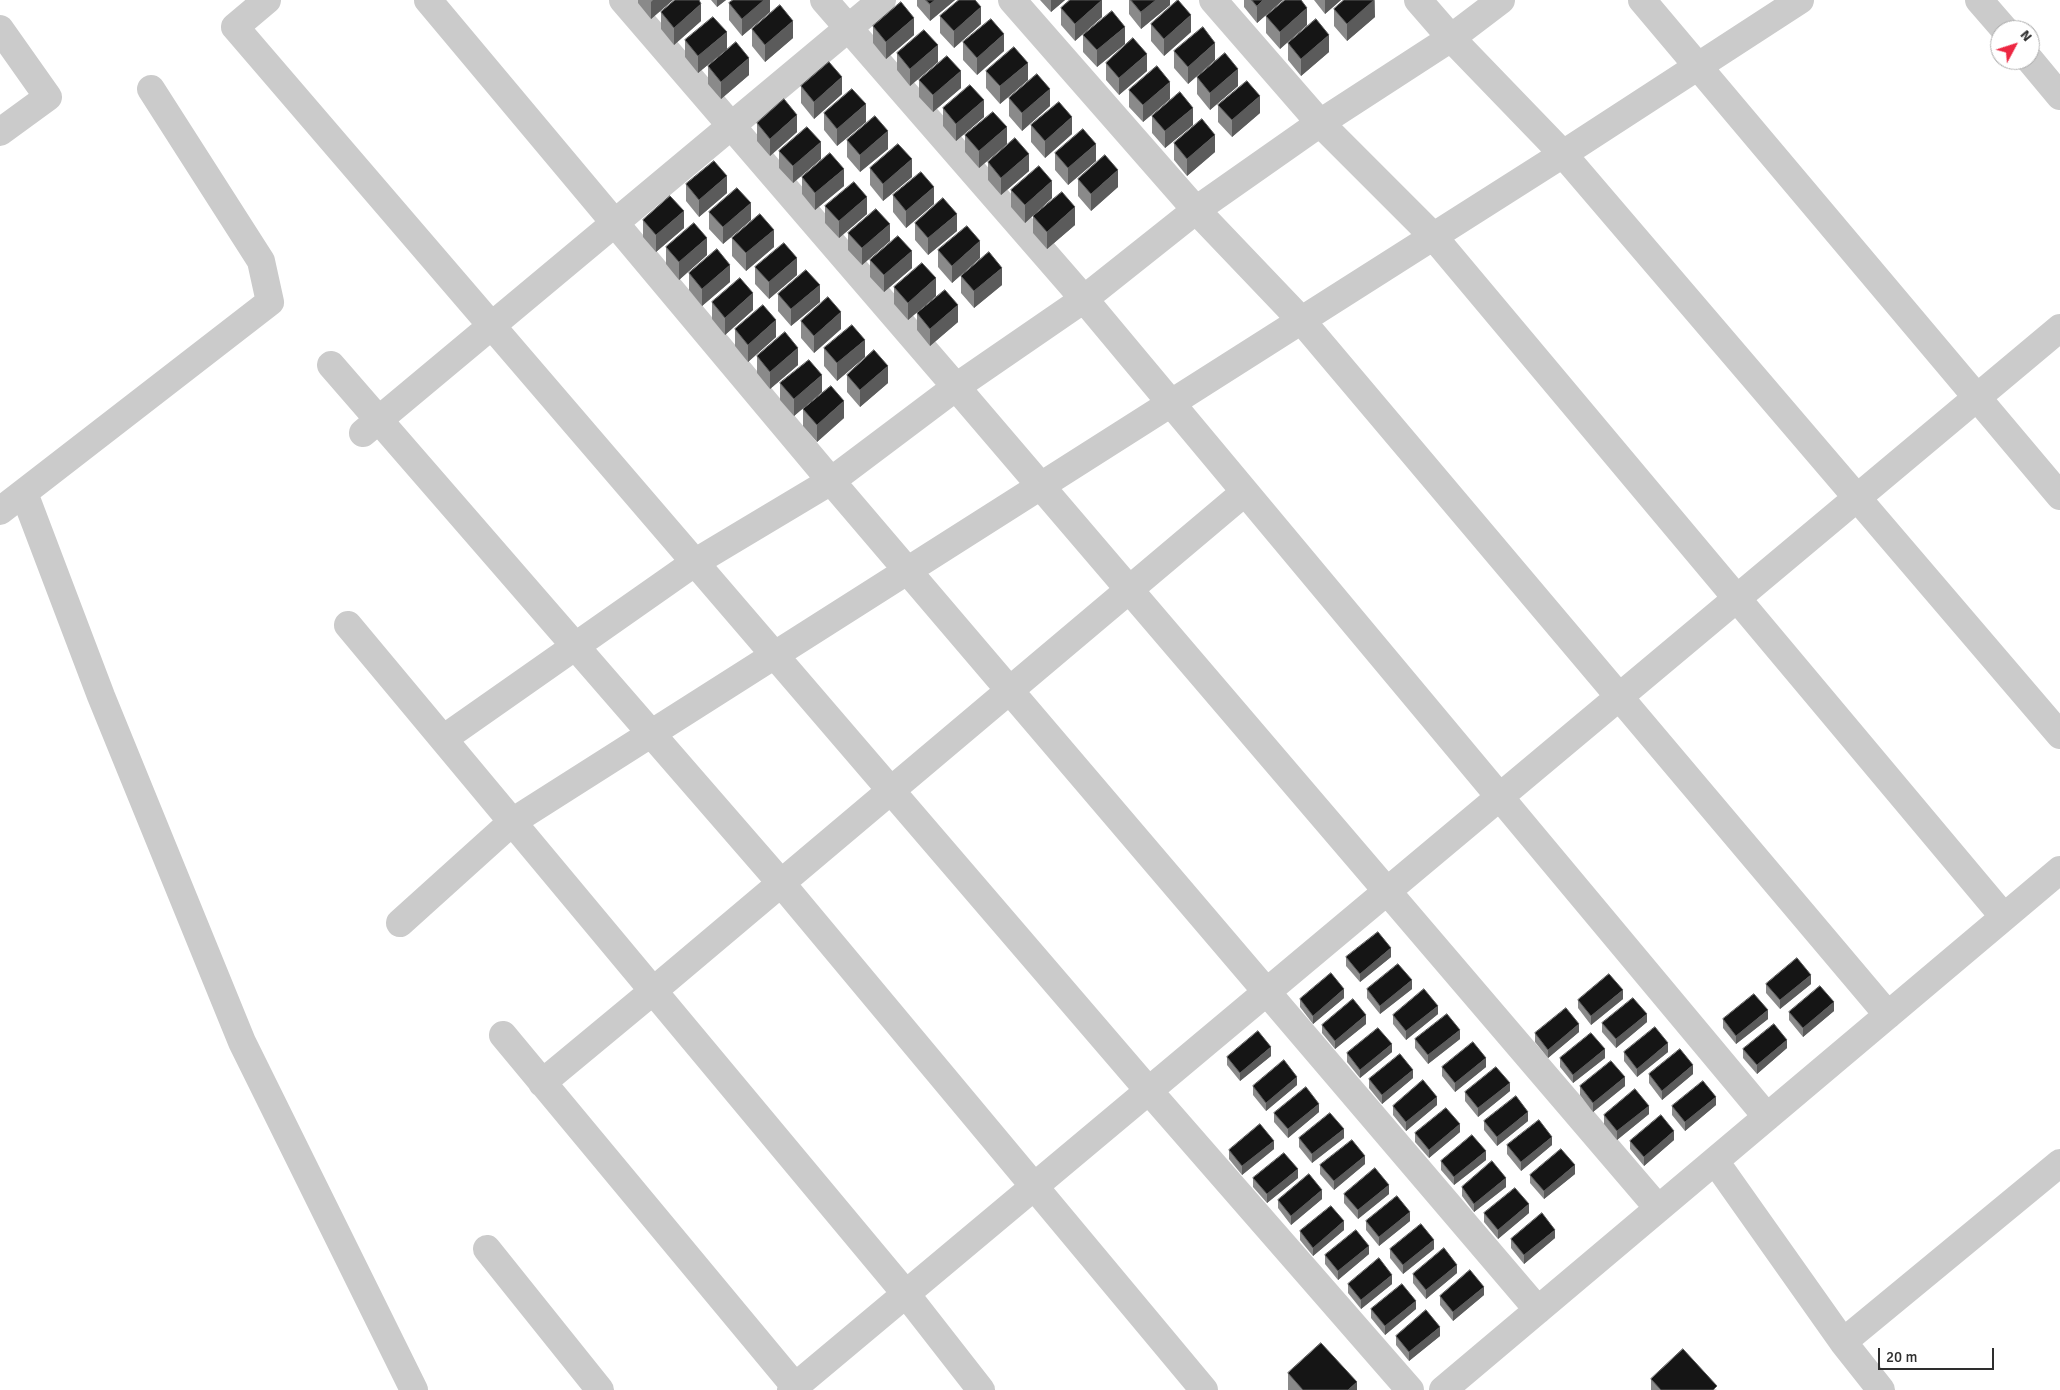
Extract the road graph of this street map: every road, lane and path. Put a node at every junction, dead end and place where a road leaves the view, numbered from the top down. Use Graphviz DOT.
graph roads {
  1 [pos="268,0"];
  2 [pos="428,0"];
  3 [pos="623,0"];
  4 [pos="824,0"];
  5 [pos="882,0"];
  6 [pos="1012,0"];
  7 [pos="1213,0"];
  8 [pos="1418,0"];
  9 [pos="1501,0"];
  10 [pos="1642,0"];
  11 [pos="1800,0"];
  12 [pos="1979,0"];
  13 [pos="1996,20"];
  14 [pos="0,28"];
  15 [pos="849,28"];
  16 [pos="1451,38"];
  17 [pos="1699,66"];
  18 [pos="2038,70"];
  19 [pos="151,89"];
  20 [pos="2060,96"];
  21 [pos="1320,123"];
  22 [pos="731,126"];
  23 [pos="0,132"];
  24 [pos="1562,154"];
  25 [pos="1196,210"];
  26 [pos="615,223"];
  27 [pos="1433,236"];
  28 [pos="1084,299"];
  29 [pos="1301,320"];
  30 [pos="491,326"];
  31 [pos="2060,328"];
  32 [pos="331,365"];
  33 [pos="956,387"];
  34 [pos="1977,398"];
  35 [pos="1171,403"];
  36 [pos="371,426"];
  37 [pos="831,480"];
  38 [pos="1041,485"];
  39 [pos="1245,492"];
  40 [pos="24,493"];
  41 [pos="2060,496"];
  42 [pos="1857,499"];
  43 [pos="0,511"];
  44 [pos="694,563"];
  45 [pos="908,570"];
  46 [pos="1130,589"];
  47 [pos="1737,599"];
  48 [pos="348,625"];
  49 [pos="576,646"];
  50 [pos="774,656"];
  51 [pos="1010,690"];
  52 [pos="1620,697"];
  53 [pos="651,733"];
  54 [pos="2060,735"];
  55 [pos="443,739"];
  56 [pos="890,791"];
  57 [pos="1500,797"];
  58 [pos="512,822"];
  59 [pos="2060,870"];
  60 [pos="781,883"];
  61 [pos="1388,892"];
  62 [pos="2004,917"];
  63 [pos="400,923"];
  64 [pos="654,991"];
  65 [pos="1267,992"];
  66 [pos="1888,1015"];
  67 [pos="503,1035"];
  68 [pos="542,1082"];
  69 [pos="1149,1091"];
  70 [pos="1767,1117"];
  71 [pos="1715,1161"];
  72 [pos="2060,1163"];
  73 [pos="1035,1187"];
  74 [pos="1658,1208"];
  75 [pos="487,1250"];
  76 [pos="906,1294"];
  77 [pos="1538,1310"];
  78 [pos="1843,1342"];
  79 [pos="795,1389"];
  80 [pos="414,1390"];
  81 [pos="600,1390"];
  82 [pos="980,1390"];
  83 [pos="1204,1390"];
  84 [pos="1410,1390"];
  85 [pos="1443,1390"];
  86 [pos="1880,1390"];
  1 -- 30 [label="street"];
  2 -- 26 [label="street"];
  3 -- 22 [label="street"];
  4 -- 15 [label="street"];
  5 -- 15 [label="street"];
  6 -- 25 [label="street"];
  7 -- 21 [label="street"];
  8 -- 16 [label="street"];
  9 -- 16 [label="street"];
  10 -- 17 [label="street"];
  11 -- 17 [label="street"];
  12 -- 13 [label="street"];
  14 -- 23 [label="street"];
  15 -- 22 [label="street"];
  15 -- 28 [label="street"];
  16 -- 21 [label="street"];
  16 -- 24 [label="street"];
  17 -- 24 [label="street"];
  17 -- 34 [label="street"];
  18 -- 20 [label="street"];
  19 -- 40 [label="street"];
  21 -- 25 [label="street"];
  21 -- 27 [label="street"];
  22 -- 26 [label="street"];
  22 -- 33 [label="street"];
  24 -- 27 [label="street"];
  24 -- 42 [label="street"];
  25 -- 28 [label="street"];
  25 -- 29 [label="street"];
  26 -- 30 [label="street"];
  26 -- 37 [label="street"];
  27 -- 29 [label="street"];
  27 -- 47 [label="street"];
  28 -- 33 [label="street"];
  28 -- 35 [label="street"];
  29 -- 35 [label="street"];
  29 -- 52 [label="street"];
  30 -- 36 [label="street"];
  30 -- 44 [label="street"];
  31 -- 34 [label="street"];
  32 -- 36 [label="street"];
  33 -- 37 [label="street"];
  33 -- 38 [label="street"];
  34 -- 41 [label="street"];
  34 -- 42 [label="street"];
  35 -- 38 [label="street"];
  35 -- 39 [label="street"];
  36 -- 49 [label="street"];
  37 -- 44 [label="street"];
  37 -- 45 [label="street"];
  38 -- 45 [label="street"];
  38 -- 46 [label="street"];
  39 -- 46 [label="street"];
  39 -- 57 [label="street"];
  40 -- 43 [label="street"];
  40 -- 80 [label="street"];
  42 -- 47 [label="street"];
  42 -- 54 [label="street"];
  44 -- 49 [label="street"];
  44 -- 50 [label="street"];
  45 -- 50 [label="street"];
  45 -- 51 [label="street"];
  46 -- 51 [label="street"];
  46 -- 61 [label="street"];
  47 -- 52 [label="street"];
  47 -- 62 [label="street"];
  48 -- 55 [label="street"];
  49 -- 53 [label="street"];
  49 -- 55 [label="street"];
  50 -- 53 [label="street"];
  50 -- 56 [label="street"];
  51 -- 56 [label="street"];
  51 -- 65 [label="street"];
  52 -- 57 [label="street"];
  52 -- 66 [label="street"];
  53 -- 58 [label="street"];
  53 -- 60 [label="street"];
  55 -- 58 [label="street"];
  56 -- 60 [label="street"];
  56 -- 69 [label="street"];
  57 -- 61 [label="street"];
  57 -- 70 [label="street"];
  58 -- 63 [label="street"];
  58 -- 64 [label="street"];
  59 -- 62 [label="street"];
  60 -- 64 [label="street"];
  60 -- 73 [label="street"];
  61 -- 65 [label="street"];
  61 -- 74 [label="street"];
  62 -- 66 [label="street"];
  64 -- 68 [label="street"];
  64 -- 76 [label="street"];
  65 -- 69 [label="street"];
  65 -- 77 [label="street"];
  66 -- 70 [label="street"];
  67 -- 68 [label="street"];
  68 -- 79 [label="street"];
  69 -- 73 [label="street"];
  69 -- 84 [label="street"];
  70 -- 71 [label="street"];
  71 -- 74 [label="street"];
  71 -- 78 [label="street"];
  72 -- 78 [label="street"];
  73 -- 76 [label="street"];
  73 -- 83 [label="street"];
  74 -- 77 [label="street"];
  75 -- 81 [label="street"];
  76 -- 79 [label="street"];
  76 -- 82 [label="street"];
  77 -- 85 [label="street"];
  78 -- 86 [label="street"];
}
